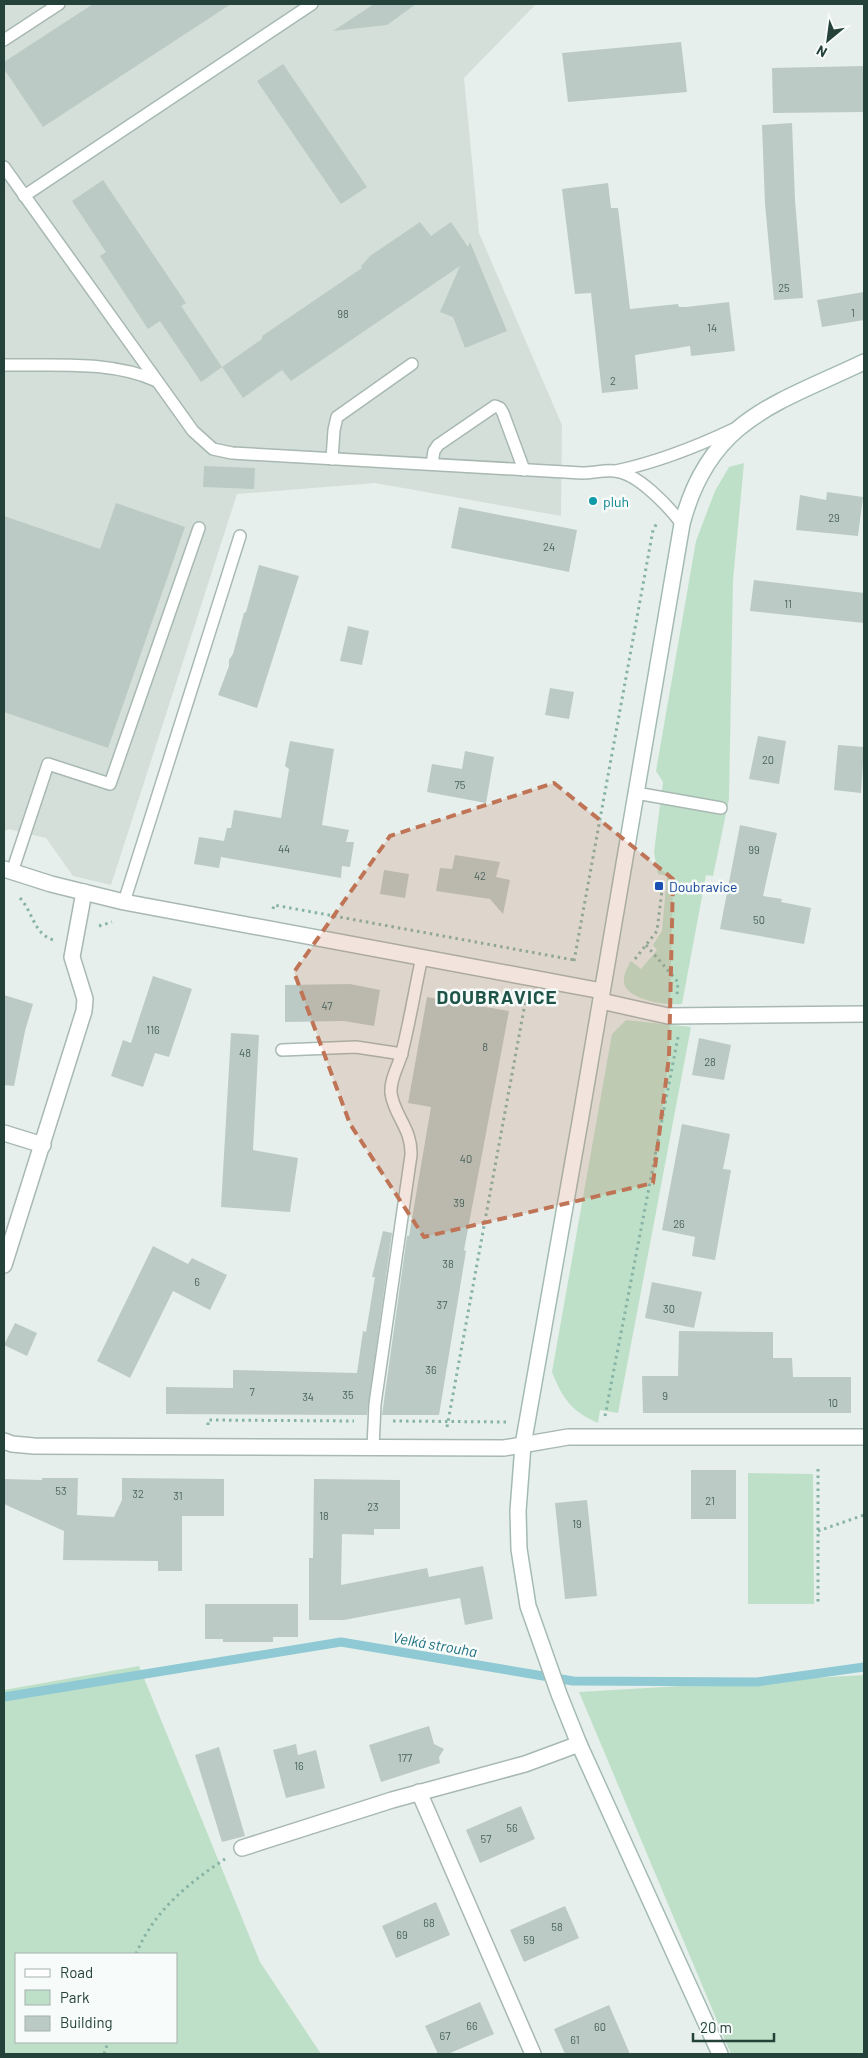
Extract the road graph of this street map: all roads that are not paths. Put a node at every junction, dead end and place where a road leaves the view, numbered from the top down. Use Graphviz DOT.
graph roads {
  1 [pos="59,4"];
  2 [pos="312,4"];
  3 [pos="4,40"];
  4 [pos="4,167"];
  5 [pos="24,196"];
  6 [pos="864,362"];
  7 [pos="412,364"];
  8 [pos="4,365"];
  9 [pos="158,382"];
  10 [pos="738,427"];
  11 [pos="332,459"];
  12 [pos="432,464"];
  13 [pos="524,470"];
  14 [pos="616,471"];
  15 [pos="682,524"];
  16 [pos="199,528"];
  17 [pos="240,536"];
  18 [pos="636,793"];
  19 [pos="721,808"];
  20 [pos="8,870"];
  21 [pos="84,892"];
  22 [pos="124,902"];
  23 [pos="422,957"];
  24 [pos="602,996"];
  25 [pos="864,1014"];
  26 [pos="282,1050"];
  27 [pos="402,1054"];
  28 [pos="4,1133"];
  29 [pos="43,1145"];
  30 [pos="4,1265"];
  31 [pos="864,1437"];
  32 [pos="4,1441"];
  33 [pos="523,1445"];
  34 [pos="373,1447"];
  35 [pos="579,1744"];
  36 [pos="419,1792"];
  37 [pos="242,1848"];
  38 [pos="533,2054"];
  39 [pos="720,2054"];
  1 -- 3 [label="lane"];
  2 -- 5 [label="lane"];
  4 -- 5 [label="lane"];
  5 -- 9 [label="lane"];
  6 -- 10 [label="street"];
  7 -- 11 [label="lane"];
  8 -- 9 [label="lane"];
  9 -- 11 [label="lane"];
  10 -- 14 [label="lane"];
  10 -- 15 [label="street"];
  11 -- 12 [label="lane"];
  12 -- 13 [label="lane"];
  12 -- 13 [label="lane"];
  13 -- 14 [label="lane"];
  14 -- 15 [label="lane"];
  15 -- 18 [label="street"];
  16 -- 20 [label="lane"];
  17 -- 22 [label="lane"];
  18 -- 19 [label="lane"];
  18 -- 24 [label="street"];
  20 -- 21 [label="street"];
  21 -- 22 [label="street"];
  21 -- 29 [label="street"];
  22 -- 23 [label="street"];
  23 -- 24 [label="street"];
  23 -- 27 [label="lane"];
  24 -- 25 [label="street"];
  24 -- 33 [label="street"];
  26 -- 27 [label="lane"];
  27 -- 34 [label="lane"];
  28 -- 29 [label="street"];
  29 -- 30 [label="street"];
  31 -- 33 [label="street"];
  32 -- 34 [label="street"];
  33 -- 34 [label="street"];
  33 -- 35 [label="street"];
  35 -- 36 [label="street"];
  35 -- 39 [label="street"];
  36 -- 37 [label="street"];
  36 -- 38 [label="street"];
}
